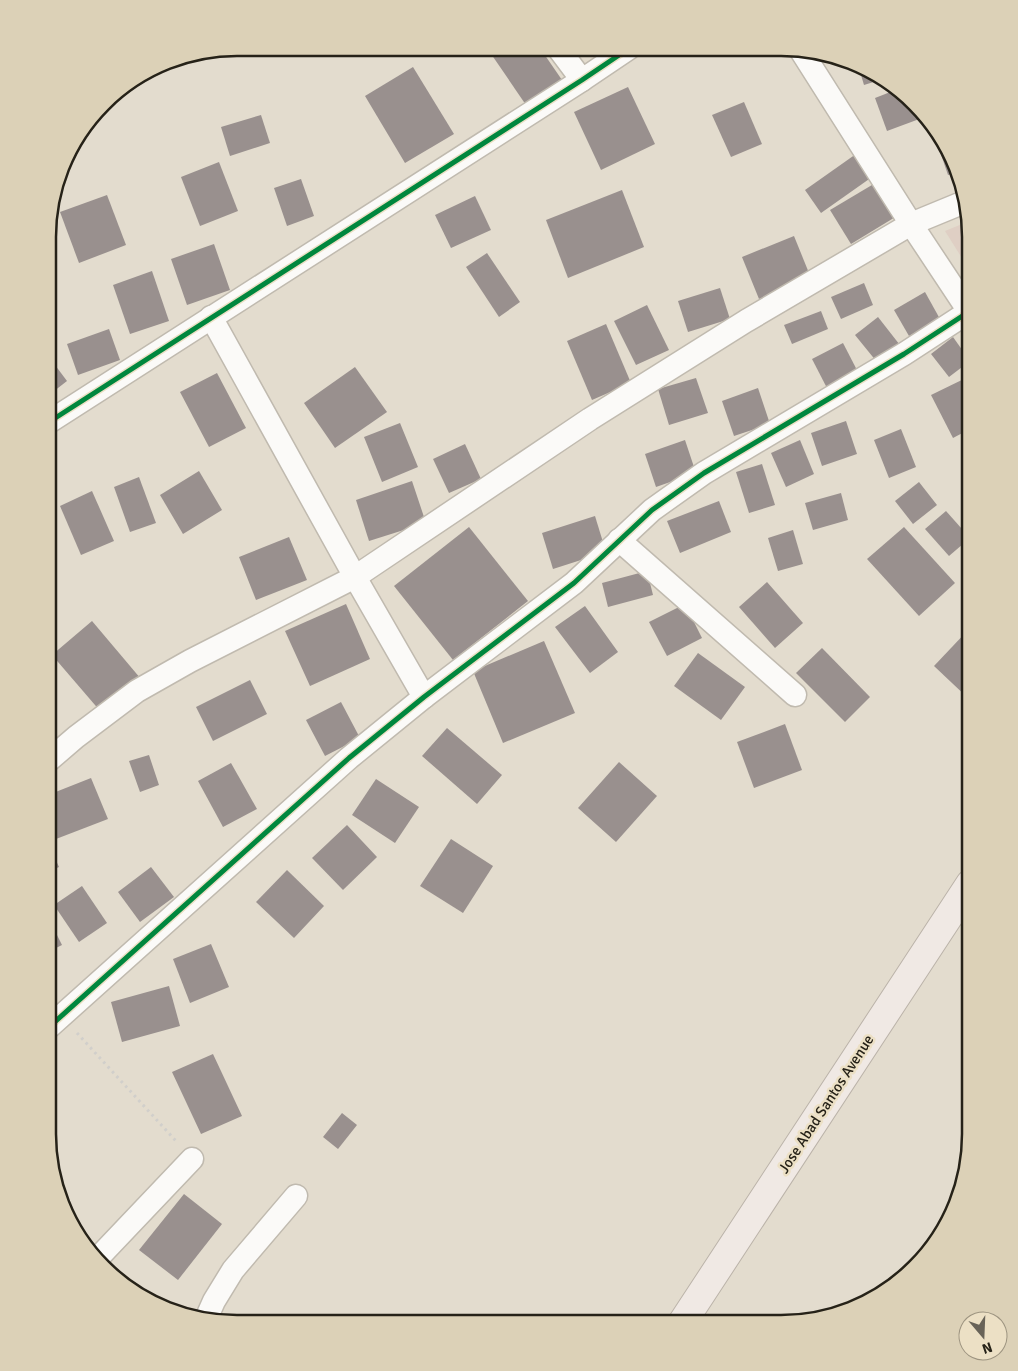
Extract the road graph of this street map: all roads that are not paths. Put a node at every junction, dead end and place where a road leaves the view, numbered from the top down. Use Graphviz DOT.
graph roads {
  1 [pos="564,56"];
  2 [pos="618,56"];
  3 [pos="806,58"];
  4 [pos="582,80"];
  5 [pos="958,204"];
  6 [pos="911,224"];
  7 [pos="962,300"];
  8 [pos="211,317"];
  9 [pos="962,317"];
  10 [pos="56,417"];
  11 [pos="619,540"];
  12 [pos="355,576"];
  13 [pos="794,696"];
  14 [pos="424,697"];
  15 [pos="56,754"];
  16 [pos="962,896"];
  17 [pos="56,1020"];
  18 [pos="192,1159"];
  19 [pos="296,1196"];
  20 [pos="102,1254"];
  21 [pos="209,1312"];
  22 [pos="687,1315"];
  1 -- 4 [label="street"];
  2 -- 4 [label="street"];
  3 -- 6 [label="street"];
  4 -- 8 [label="street"];
  5 -- 6 [label="street"];
  6 -- 7 [label="street"];
  6 -- 12 [label="street"];
  8 -- 10 [label="street"];
  8 -- 12 [label="street"];
  9 -- 11 [label="street"];
  11 -- 13 [label="street"];
  11 -- 14 [label="street"];
  12 -- 14 [label="street"];
  12 -- 15 [label="street"];
  14 -- 17 [label="street"];
  16 -- 22 [label="highway, Jose Abad Santos Avenue"];
  18 -- 20 [label="street"];
  19 -- 21 [label="street"];
}
